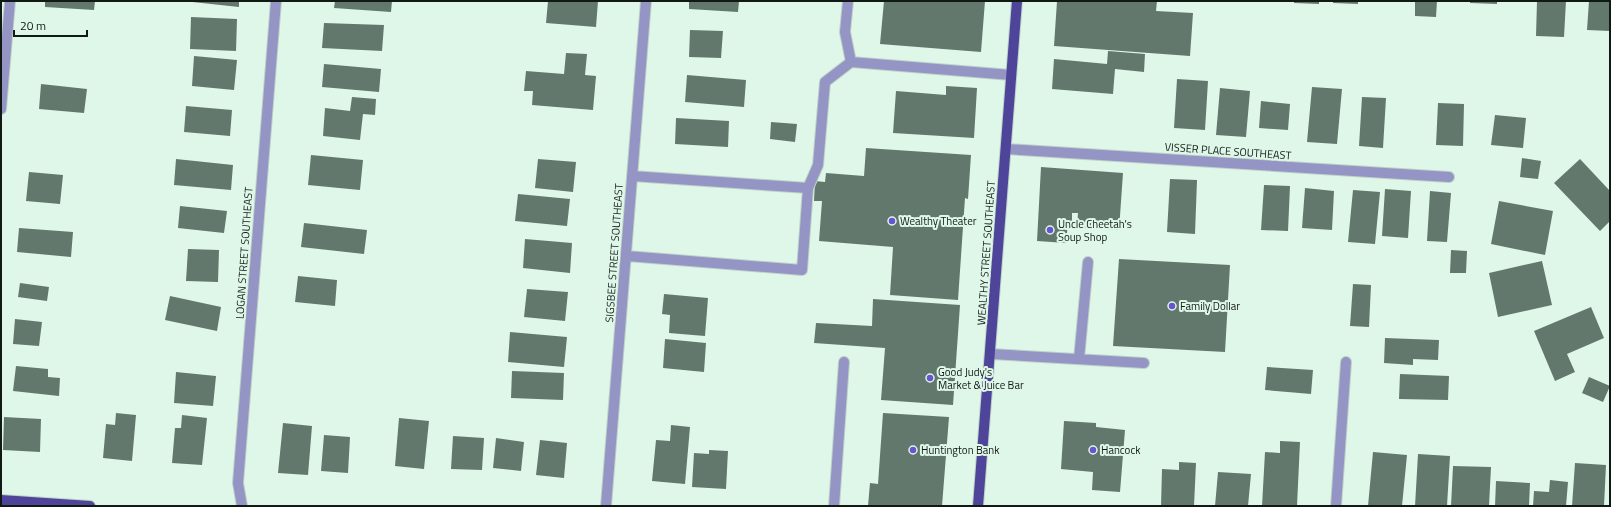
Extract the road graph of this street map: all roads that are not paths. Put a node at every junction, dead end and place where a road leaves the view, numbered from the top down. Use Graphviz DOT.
graph roads {
  1 [pos="10,1"];
  2 [pos="276,1"];
  3 [pos="646,1"];
  4 [pos="848,1"];
  5 [pos="1017,1"];
  6 [pos="851,62"];
  7 [pos="1011,74"];
  8 [pos="1,110"];
  9 [pos="1006,149"];
  10 [pos="632,176"];
  11 [pos="1449,177"];
  12 [pos="808,188"];
  13 [pos="627,256"];
  14 [pos="1088,262"];
  15 [pos="991,354"];
  16 [pos="1079,359"];
  17 [pos="844,362"];
  18 [pos="1346,362"];
  19 [pos="1144,363"];
  20 [pos="1,500"];
  21 [pos="67,505"];
  22 [pos="90,506"];
  23 [pos="242,506"];
  24 [pos="606,506"];
  25 [pos="834,506"];
  26 [pos="978,506"];
  27 [pos="1336,506"];
  1 -- 8 [label="street"];
  2 -- 23 [label="street, LOGAN STREET SOUTHEAST"];
  3 -- 10 [label="street, SIGSBEE STREET SOUTHEAST"];
  4 -- 6 [label="street"];
  5 -- 7 [label="main road, WEALTHY STREET SOUTHEAST"];
  6 -- 7 [label="street"];
  6 -- 12 [label="street"];
  7 -- 9 [label="main road, WEALTHY STREET SOUTHEAST"];
  9 -- 11 [label="street, VISSER PLACE SOUTHEAST"];
  9 -- 15 [label="main road, WEALTHY STREET SOUTHEAST"];
  10 -- 12 [label="street"];
  10 -- 13 [label="street, SIGSBEE STREET SOUTHEAST"];
  12 -- 13 [label="street"];
  13 -- 24 [label="street, SIGSBEE STREET SOUTHEAST"];
  14 -- 16 [label="street"];
  15 -- 16 [label="street"];
  15 -- 26 [label="main road, WEALTHY STREET SOUTHEAST"];
  16 -- 19 [label="street"];
  17 -- 25 [label="street"];
  18 -- 27 [label="street"];
  20 -- 21 [label="main road"];
  21 -- 22 [label="main road"];
}
